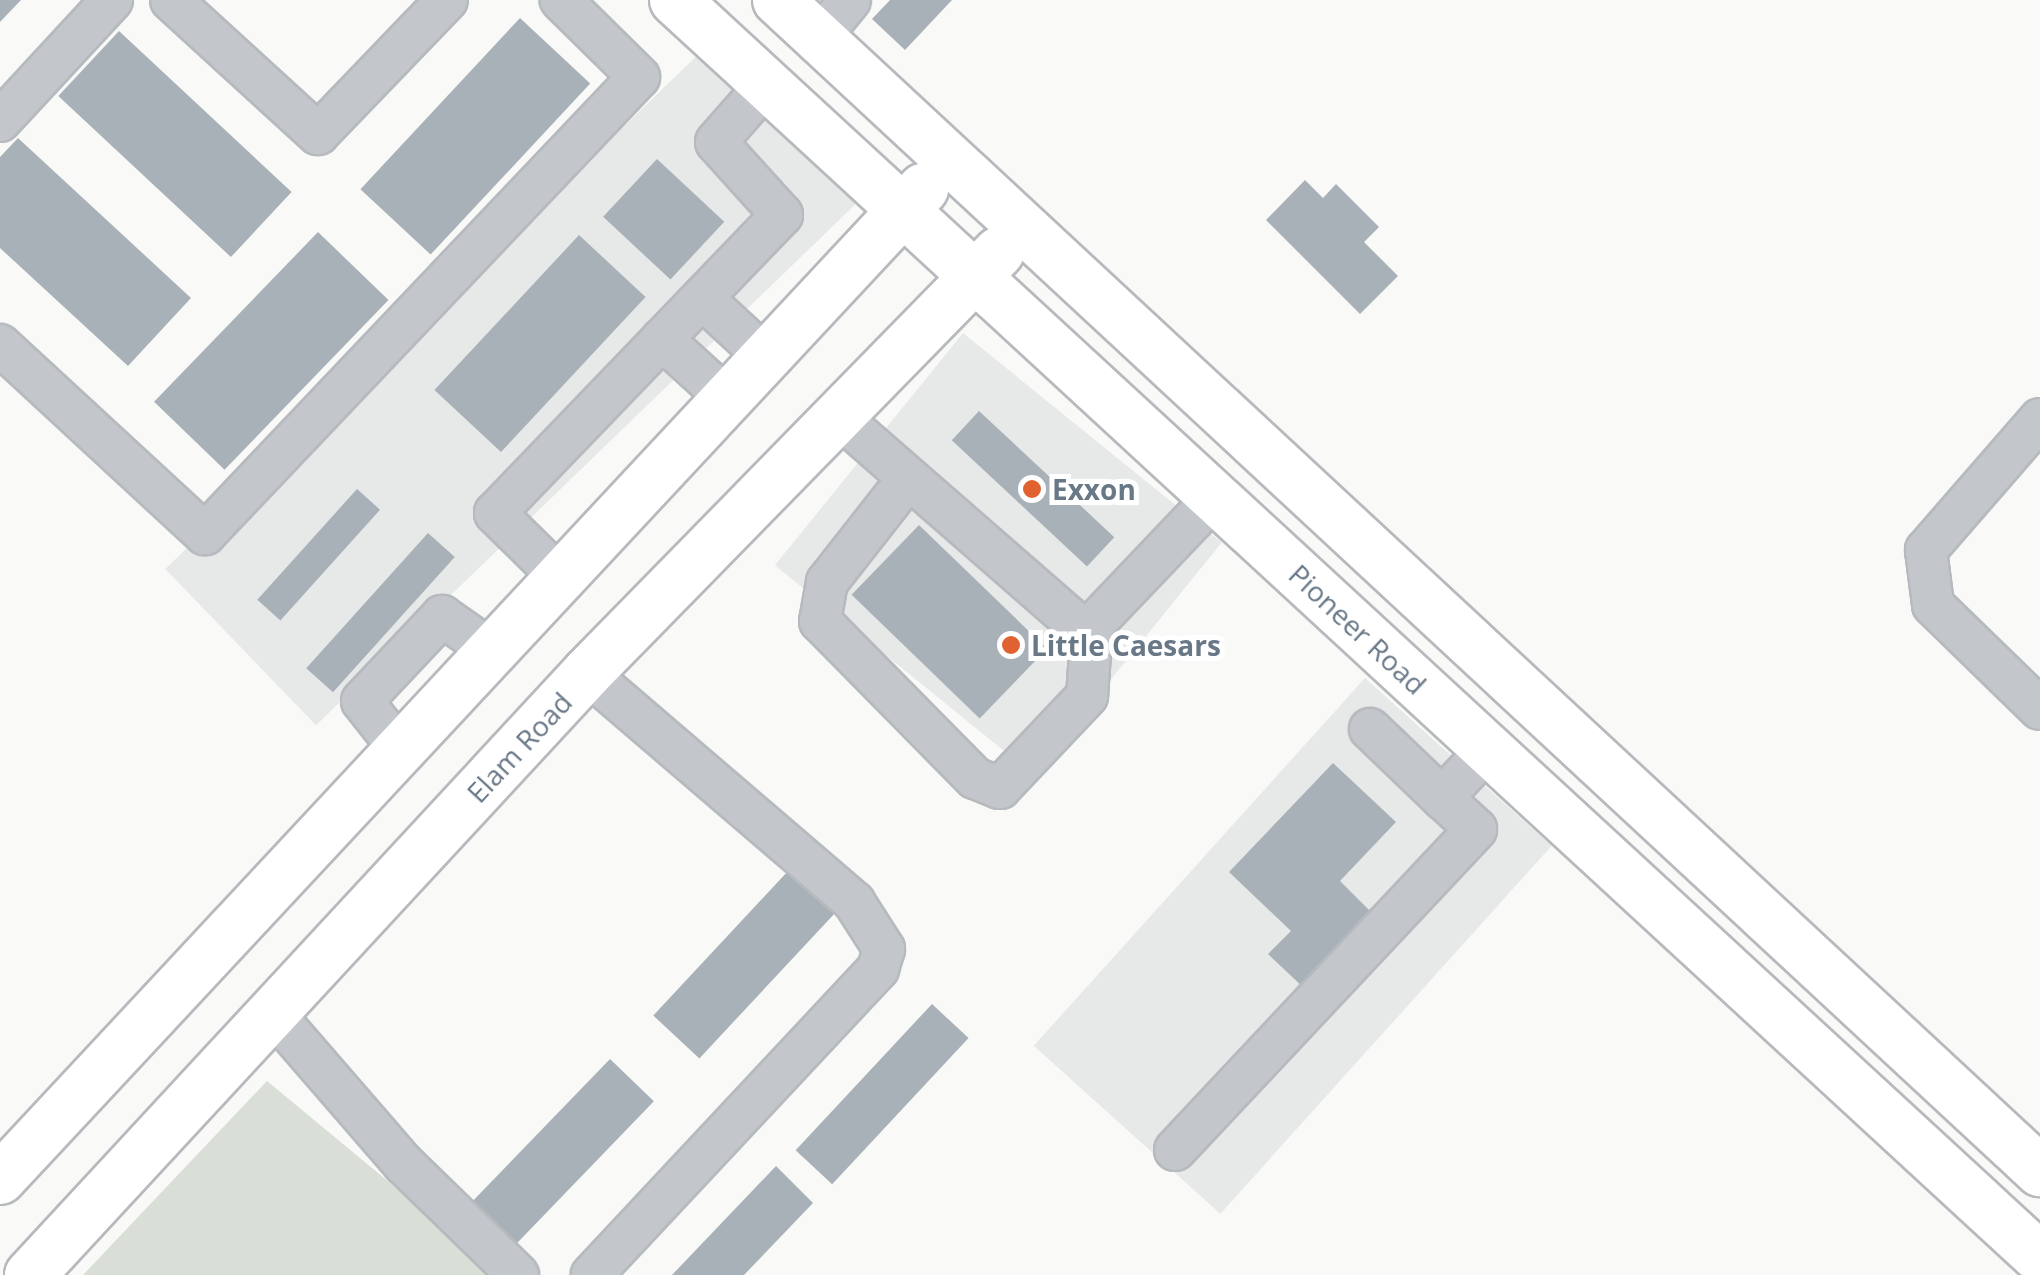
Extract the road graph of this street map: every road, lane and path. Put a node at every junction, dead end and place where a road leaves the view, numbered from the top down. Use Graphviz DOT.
graph roads {
  1 [pos="112,0"];
  2 [pos="171,0"];
  3 [pos="447,0"];
  4 [pos="561,0"];
  5 [pos="675,0"];
  6 [pos="778,0"];
  7 [pos="850,0"];
  8 [pos="818,39"];
  9 [pos="766,84"];
  10 [pos="0,121"];
  11 [pos="949,165"];
  12 [pos="901,209"];
  13 [pos="1018,229"];
  14 [pos="976,276"];
  15 [pos="702,298"];
  16 [pos="662,340"];
  17 [pos="0,345"];
  18 [pos="767,358"];
  19 [pos="729,400"];
  20 [pos="839,417"];
  21 [pos="2040,419"];
  22 [pos="1259,451"];
  23 [pos="908,480"];
  24 [pos="1215,497"];
  25 [pos="548,598"];
  26 [pos="1092,626"];
  27 [pos="496,654"];
  28 [pos="587,673"];
  29 [pos="1531,703"];
  30 [pos="2040,709"];
  31 [pos="1370,729"];
  32 [pos="1488,749"];
  33 [pos="403,752"];
  34 [pos="1442,798"];
  35 [pos="274,1013"];
  36 [pos="1871,1102"];
  37 [pos="1175,1150"];
  38 [pos="2040,1171"];
  39 [pos="0,1179"];
  40 [pos="2040,1224"];
  41 [pos="2040,1258"];
  42 [pos="30,1275"];
  43 [pos="518,1275"];
  44 [pos="592,1275"];
  1 -- 10 [label="lane"];
  2 -- 3 [label="lane"];
  4 -- 17 [label="lane"];
  5 -- 9 [label="main road, Pioneer Road"];
  6 -- 8 [label="main road"];
  7 -- 8 [label="lane"];
  8 -- 11 [label="main road"];
  9 -- 12 [label="main road, Pioneer Road"];
  9 -- 15 [label="lane"];
  11 -- 12 [label="main road"];
  11 -- 13 [label="main road"];
  12 -- 14 [label="main road, Pioneer Road"];
  12 -- 18 [label="main road"];
  13 -- 14 [label="main road, Elam Road"];
  13 -- 22 [label="main road"];
  14 -- 20 [label="main road, Elam Road"];
  14 -- 24 [label="main road, Pioneer Road"];
  15 -- 16 [label="lane"];
  15 -- 18 [label="lane"];
  16 -- 19 [label="lane"];
  16 -- 25 [label="lane"];
  18 -- 19 [label="main road"];
  19 -- 25 [label="main road"];
  20 -- 23 [label="lane"];
  20 -- 28 [label="main road, Elam Road"];
  21 -- 30 [label="lane"];
  22 -- 24 [label="main road"];
  22 -- 29 [label="main road"];
  23 -- 26 [label="lane"];
  23 -- 26 [label="lane"];
  24 -- 26 [label="lane"];
  24 -- 32 [label="main road, Pioneer Road"];
  25 -- 27 [label="main road"];
  25 -- 28 [label="main road"];
  27 -- 33 [label="main road"];
  27 -- 33 [label="lane"];
  28 -- 35 [label="main road, Elam Road"];
  28 -- 44 [label="lane"];
  29 -- 32 [label="main road"];
  29 -- 38 [label="main road"];
  31 -- 34 [label="lane"];
  32 -- 34 [label="lane"];
  32 -- 36 [label="main road, Pioneer Road"];
  33 -- 39 [label="main road"];
  34 -- 37 [label="lane"];
  35 -- 42 [label="main road, Elam Road"];
  35 -- 43 [label="lane"];
  36 -- 40 [label="main road"];
  36 -- 41 [label="main road, Pioneer Road"];
}
